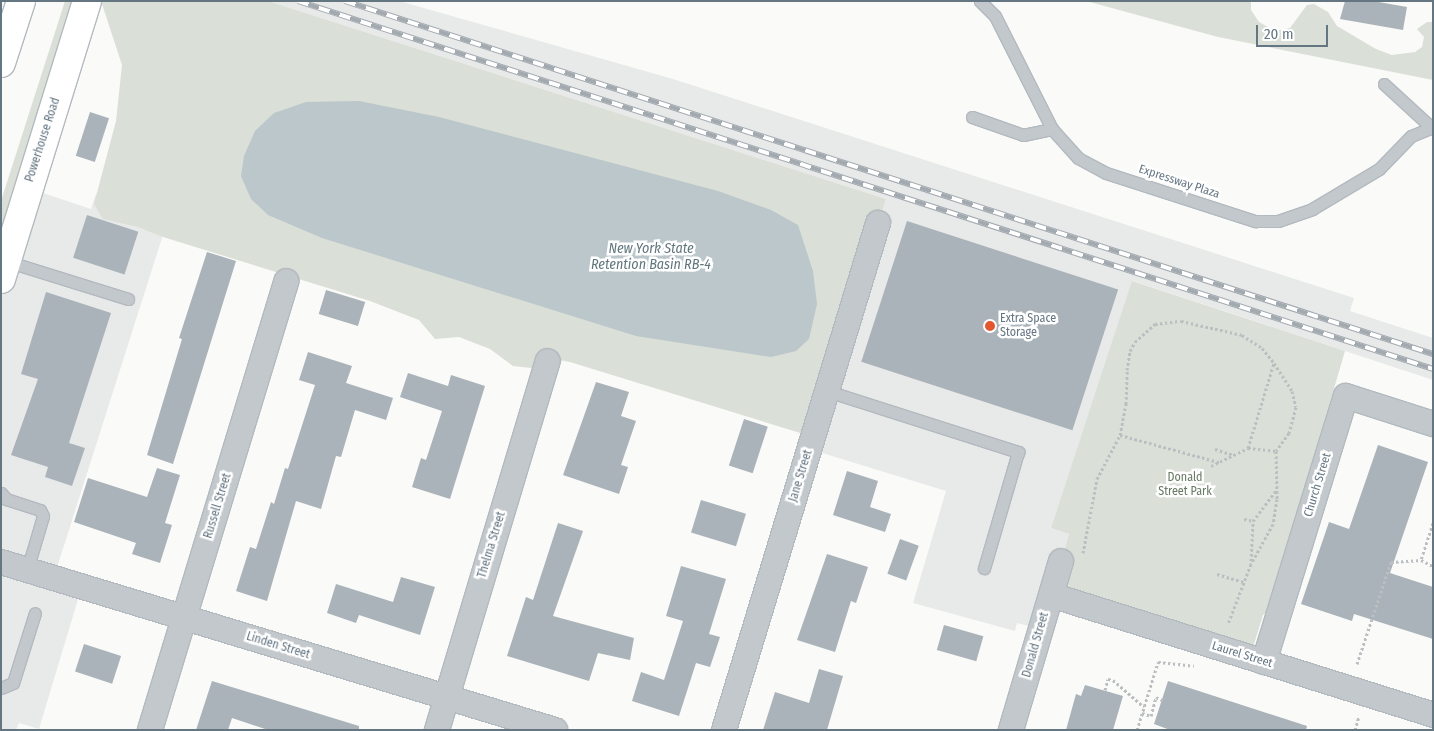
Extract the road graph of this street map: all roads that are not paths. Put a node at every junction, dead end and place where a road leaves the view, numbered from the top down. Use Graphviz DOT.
graph roads {
  1 [pos="20,1"];
  2 [pos="87,1"];
  3 [pos="980,1"];
  4 [pos="1,63"];
  5 [pos="1384,84"];
  6 [pos="972,117"];
  7 [pos="1432,127"];
  8 [pos="1052,129"];
  9 [pos="878,223"];
  10 [pos="4,270"];
  11 [pos="286,281"];
  12 [pos="128,299"];
  13 [pos="548,360"];
  14 [pos="827,391"];
  15 [pos="1433,424"];
  16 [pos="1,493"];
  17 [pos="1072,558"];
  18 [pos="1,562"];
  19 [pos="984,568"];
  20 [pos="28,570"];
  21 [pos="1051,595"];
  22 [pos="34,613"];
  23 [pos="184,618"];
  24 [pos="1264,662"];
  25 [pos="1,688"];
  26 [pos="447,697"];
  27 [pos="1433,715"];
  28 [pos="150,730"];
  29 [pos="437,730"];
  30 [pos="555,730"];
  31 [pos="724,730"];
  32 [pos="1011,730"];
  1 -- 4 [label="main road"];
  2 -- 10 [label="main road, Powerhouse Road"];
  3 -- 8 [label="lane, Expressway Plaza"];
  5 -- 7 [label="lane"];
  6 -- 8 [label="lane"];
  7 -- 8 [label="lane, Expressway Plaza"];
  9 -- 14 [label="street, Jane Street"];
  10 -- 12 [label="lane"];
  11 -- 23 [label="street, Russell Street"];
  13 -- 26 [label="street, Thelma Street"];
  14 -- 19 [label="lane"];
  14 -- 31 [label="street, Jane Street"];
  15 -- 24 [label="street, Church Street"];
  16 -- 20 [label="lane"];
  17 -- 21 [label="street, Donald Street"];
  18 -- 20 [label="street, Linden Street"];
  20 -- 23 [label="street, Linden Street"];
  21 -- 24 [label="street, Laurel Street"];
  21 -- 32 [label="street, Donald Street"];
  22 -- 25 [label="lane"];
  23 -- 26 [label="street, Linden Street"];
  23 -- 28 [label="street, Russell Street"];
  24 -- 27 [label="street, Laurel Street"];
  26 -- 29 [label="street, Thelma Street"];
  26 -- 30 [label="street, Linden Street"];
}
